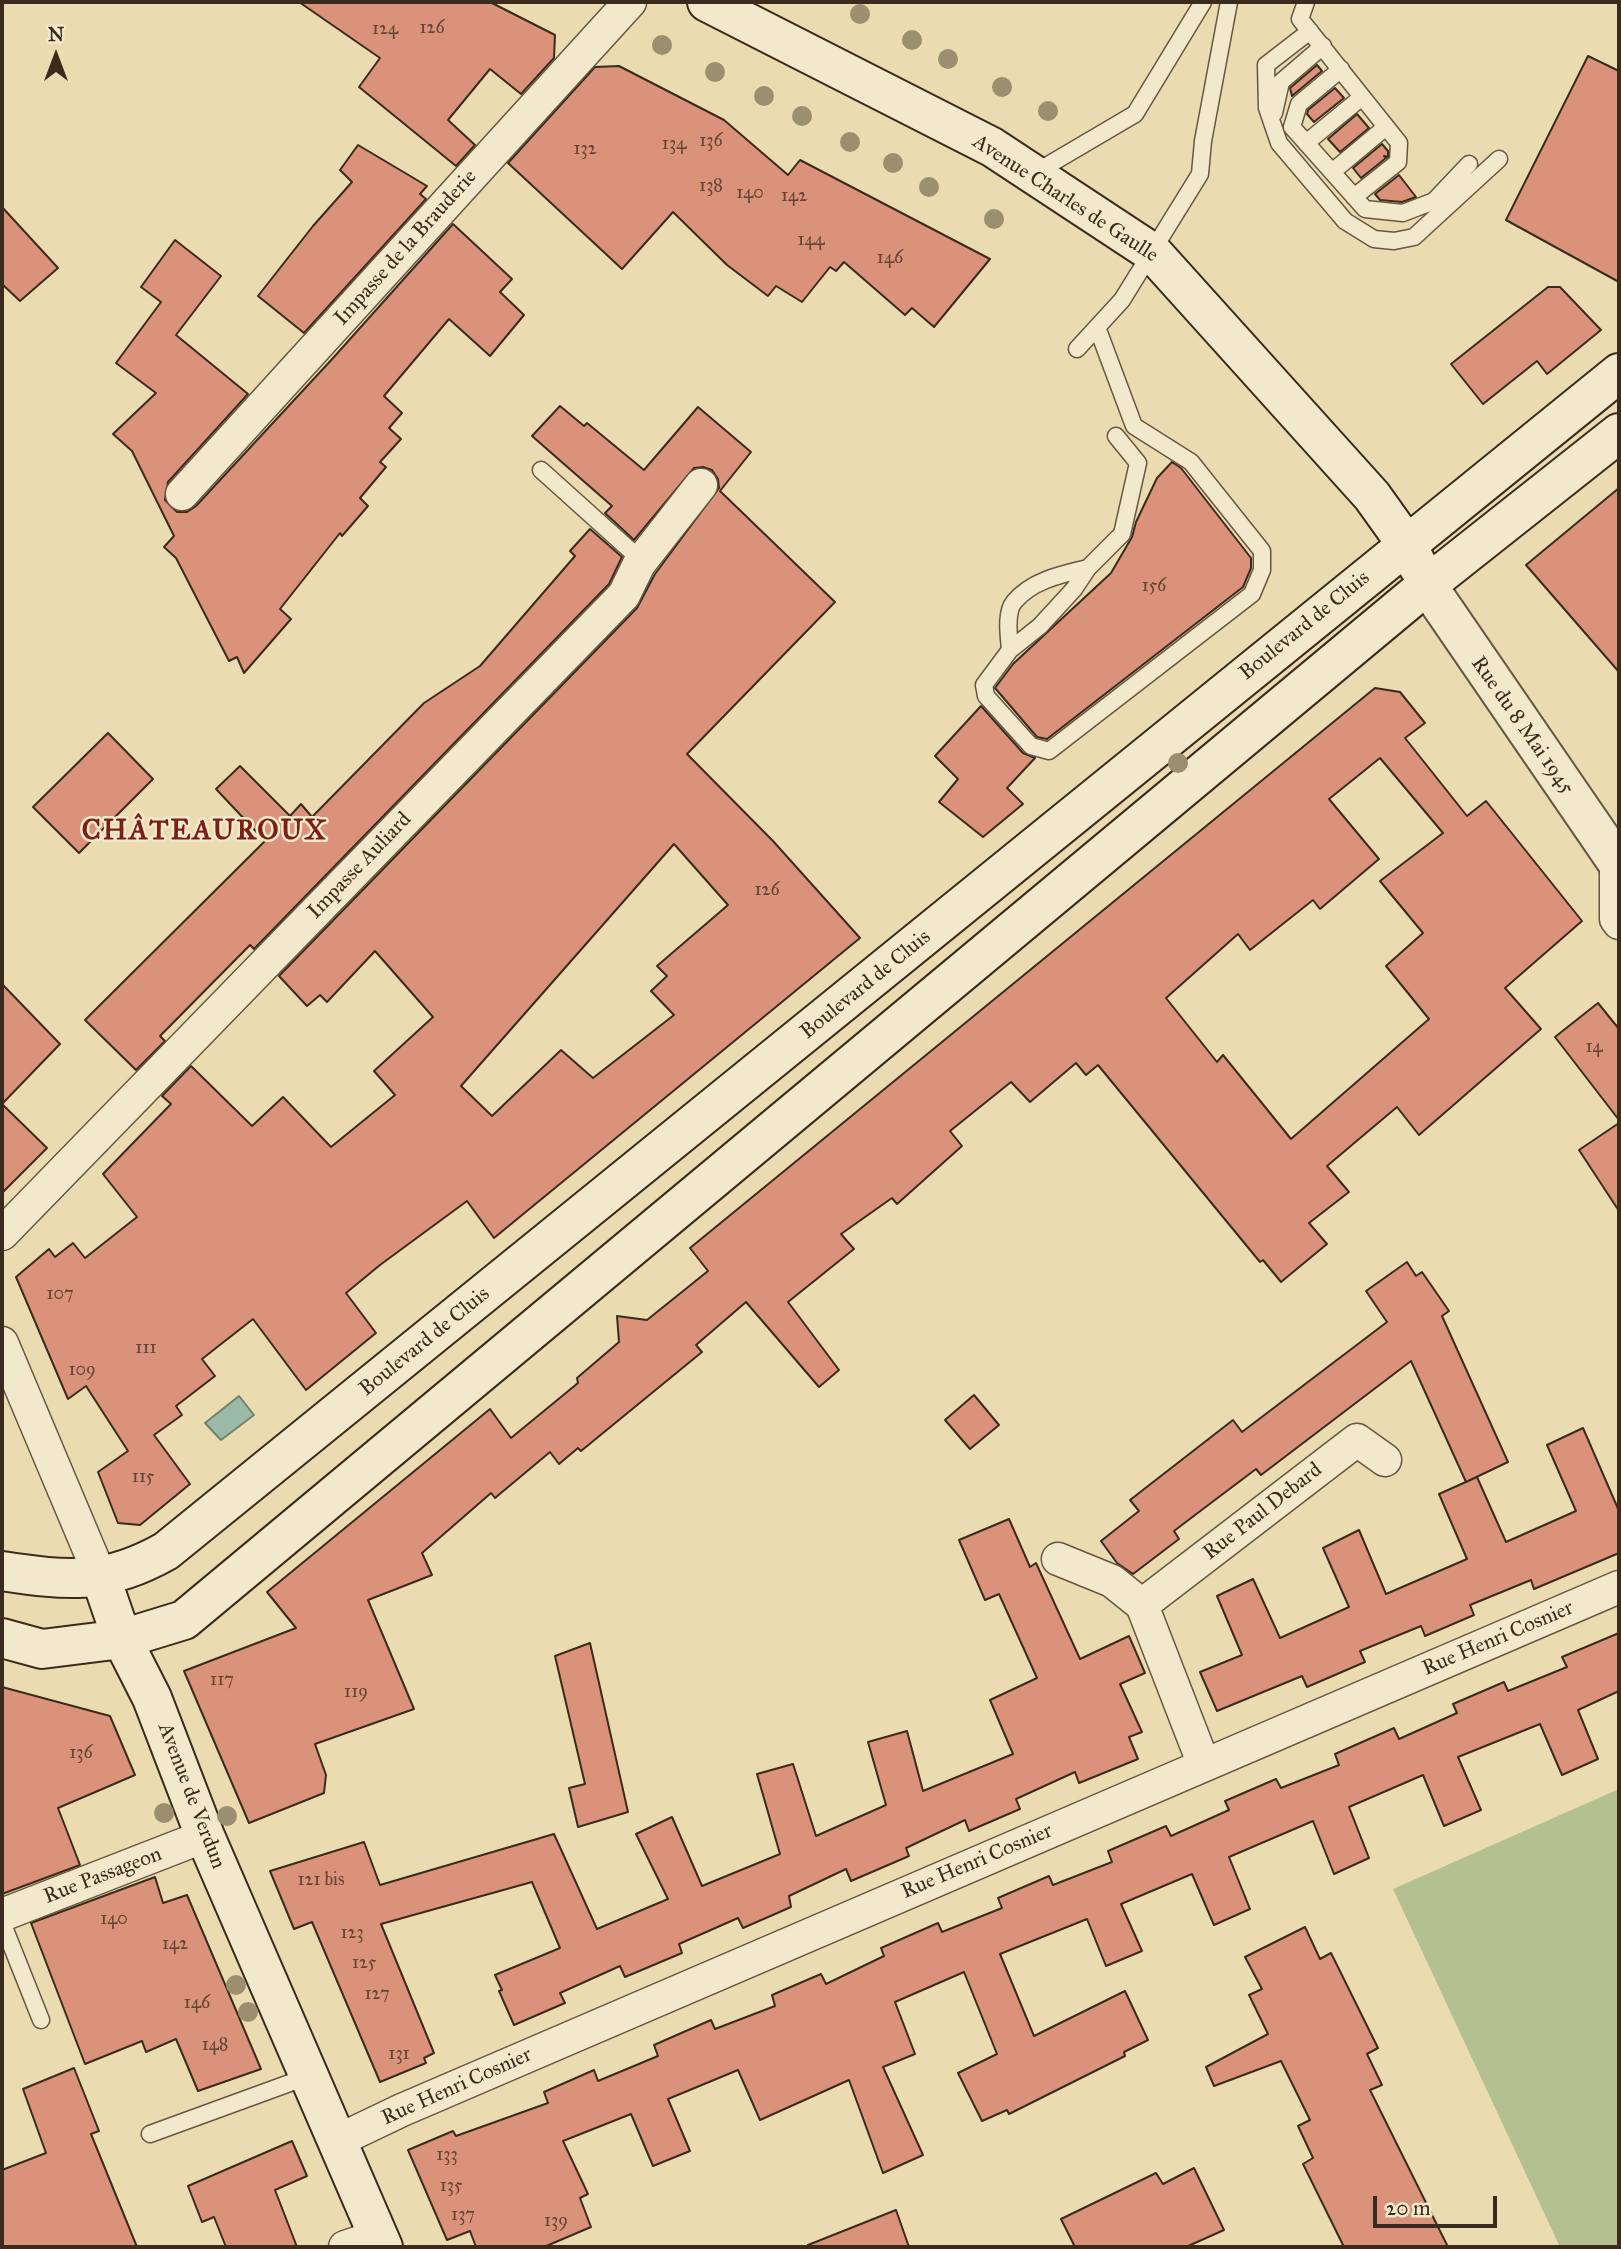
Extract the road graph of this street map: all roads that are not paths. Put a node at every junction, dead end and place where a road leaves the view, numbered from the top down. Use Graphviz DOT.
graph roads {
  1 [pos="630,2"];
  2 [pos="707,2"];
  3 [pos="1203,2"];
  4 [pos="1229,2"];
  5 [pos="1306,2"];
  6 [pos="1310,31"];
  7 [pos="1323,46"];
  8 [pos="1340,69"];
  9 [pos="1362,97"];
  10 [pos="1271,126"];
  11 [pos="1386,127"];
  12 [pos="1306,143"];
  13 [pos="1499,159"];
  14 [pos="1469,164"];
  15 [pos="1332,172"];
  16 [pos="1033,174"];
  17 [pos="1354,197"];
  18 [pos="1153,253"];
  19 [pos="1097,327"];
  20 [pos="1077,349"];
  21 [pos="1619,373"];
  22 [pos="1619,433"];
  23 [pos="1116,436"];
  24 [pos="541,470"];
  25 [pos="701,485"];
  26 [pos="182,494"];
  27 [pos="1407,545"];
  28 [pos="641,560"];
  29 [pos="1088,568"];
  30 [pos="1427,585"];
  31 [pos="1010,650"];
  32 [pos="1618,861"];
  33 [pos="1619,923"];
  34 [pos="2,1234"];
  35 [pos="2,1343"];
  36 [pos="1385,1460"];
  37 [pos="1058,1559"];
  38 [pos="2,1571"];
  39 [pos="101,1578"];
  40 [pos="1619,1587"];
  41 [pos="1142,1605"];
  42 [pos="2,1638"];
  43 [pos="122,1639"];
  44 [pos="1204,1765"];
  45 [pos="205,1836"];
  46 [pos="2,1915"];
  47 [pos="2,1922"];
  48 [pos="41,2020"];
  49 [pos="309,2076"];
  50 [pos="150,2134"];
  51 [pos="337,2141"];
  52 [pos="369,2243"];
  1 -- 26 [label="street, Impasse de la Brauderie"];
  2 -- 16 [label="main road, Avenue Charles de Gaulle"];
  3 -- 16 [label="lane"];
  4 -- 18 [label="lane"];
  5 -- 6 [label="lane"];
  6 -- 7 [label="lane"];
  6 -- 10 [label="lane"];
  7 -- 8 [label="lane"];
  7 -- 10 [label="lane"];
  8 -- 9 [label="lane"];
  8 -- 12 [label="lane"];
  9 -- 11 [label="lane"];
  9 -- 12 [label="lane"];
  10 -- 13 [label="lane"];
  11 -- 15 [label="lane"];
  11 -- 17 [label="lane"];
  12 -- 15 [label="lane"];
  14 -- 17 [label="lane"];
  15 -- 17 [label="lane"];
  16 -- 18 [label="main road, Avenue Charles de Gaulle"];
  18 -- 19 [label="lane"];
  18 -- 27 [label="main road, Avenue Charles de Gaulle"];
  19 -- 20 [label="lane"];
  19 -- 31 [label="lane"];
  21 -- 27 [label="main road, Boulevard de Cluis"];
  22 -- 30 [label="main road"];
  23 -- 29 [label="lane"];
  24 -- 28 [label="lane"];
  25 -- 28 [label="street, Impasse Auliard"];
  27 -- 30 [label="main road, Avenue Charles de Gaulle"];
  27 -- 39 [label="main road, Boulevard de Cluis"];
  28 -- 34 [label="street, Impasse Auliard"];
  29 -- 31 [label="lane"];
  29 -- 31 [label="lane"];
  30 -- 32 [label="main road, Rue du 8 Mai 1945"];
  30 -- 43 [label="main road"];
  32 -- 33 [label="street"];
  35 -- 39 [label="street, Avenue de Verdun"];
  36 -- 41 [label="street, Rue Paul Debard"];
  37 -- 41 [label="street"];
  38 -- 39 [label="main road"];
  39 -- 43 [label="main road, Avenue de Verdun"];
  40 -- 44 [label="street, Rue Henri Cosnier"];
  41 -- 44 [label="street"];
  42 -- 43 [label="main road"];
  43 -- 45 [label="main road, Avenue de Verdun"];
  44 -- 51 [label="street, Rue Henri Cosnier"];
  45 -- 46 [label="street, Rue Passageon"];
  45 -- 49 [label="main road, Avenue de Verdun"];
  47 -- 48 [label="lane"];
  49 -- 50 [label="lane"];
  49 -- 51 [label="main road, Avenue de Verdun"];
  51 -- 52 [label="main road, Avenue de Verdun"];
}
